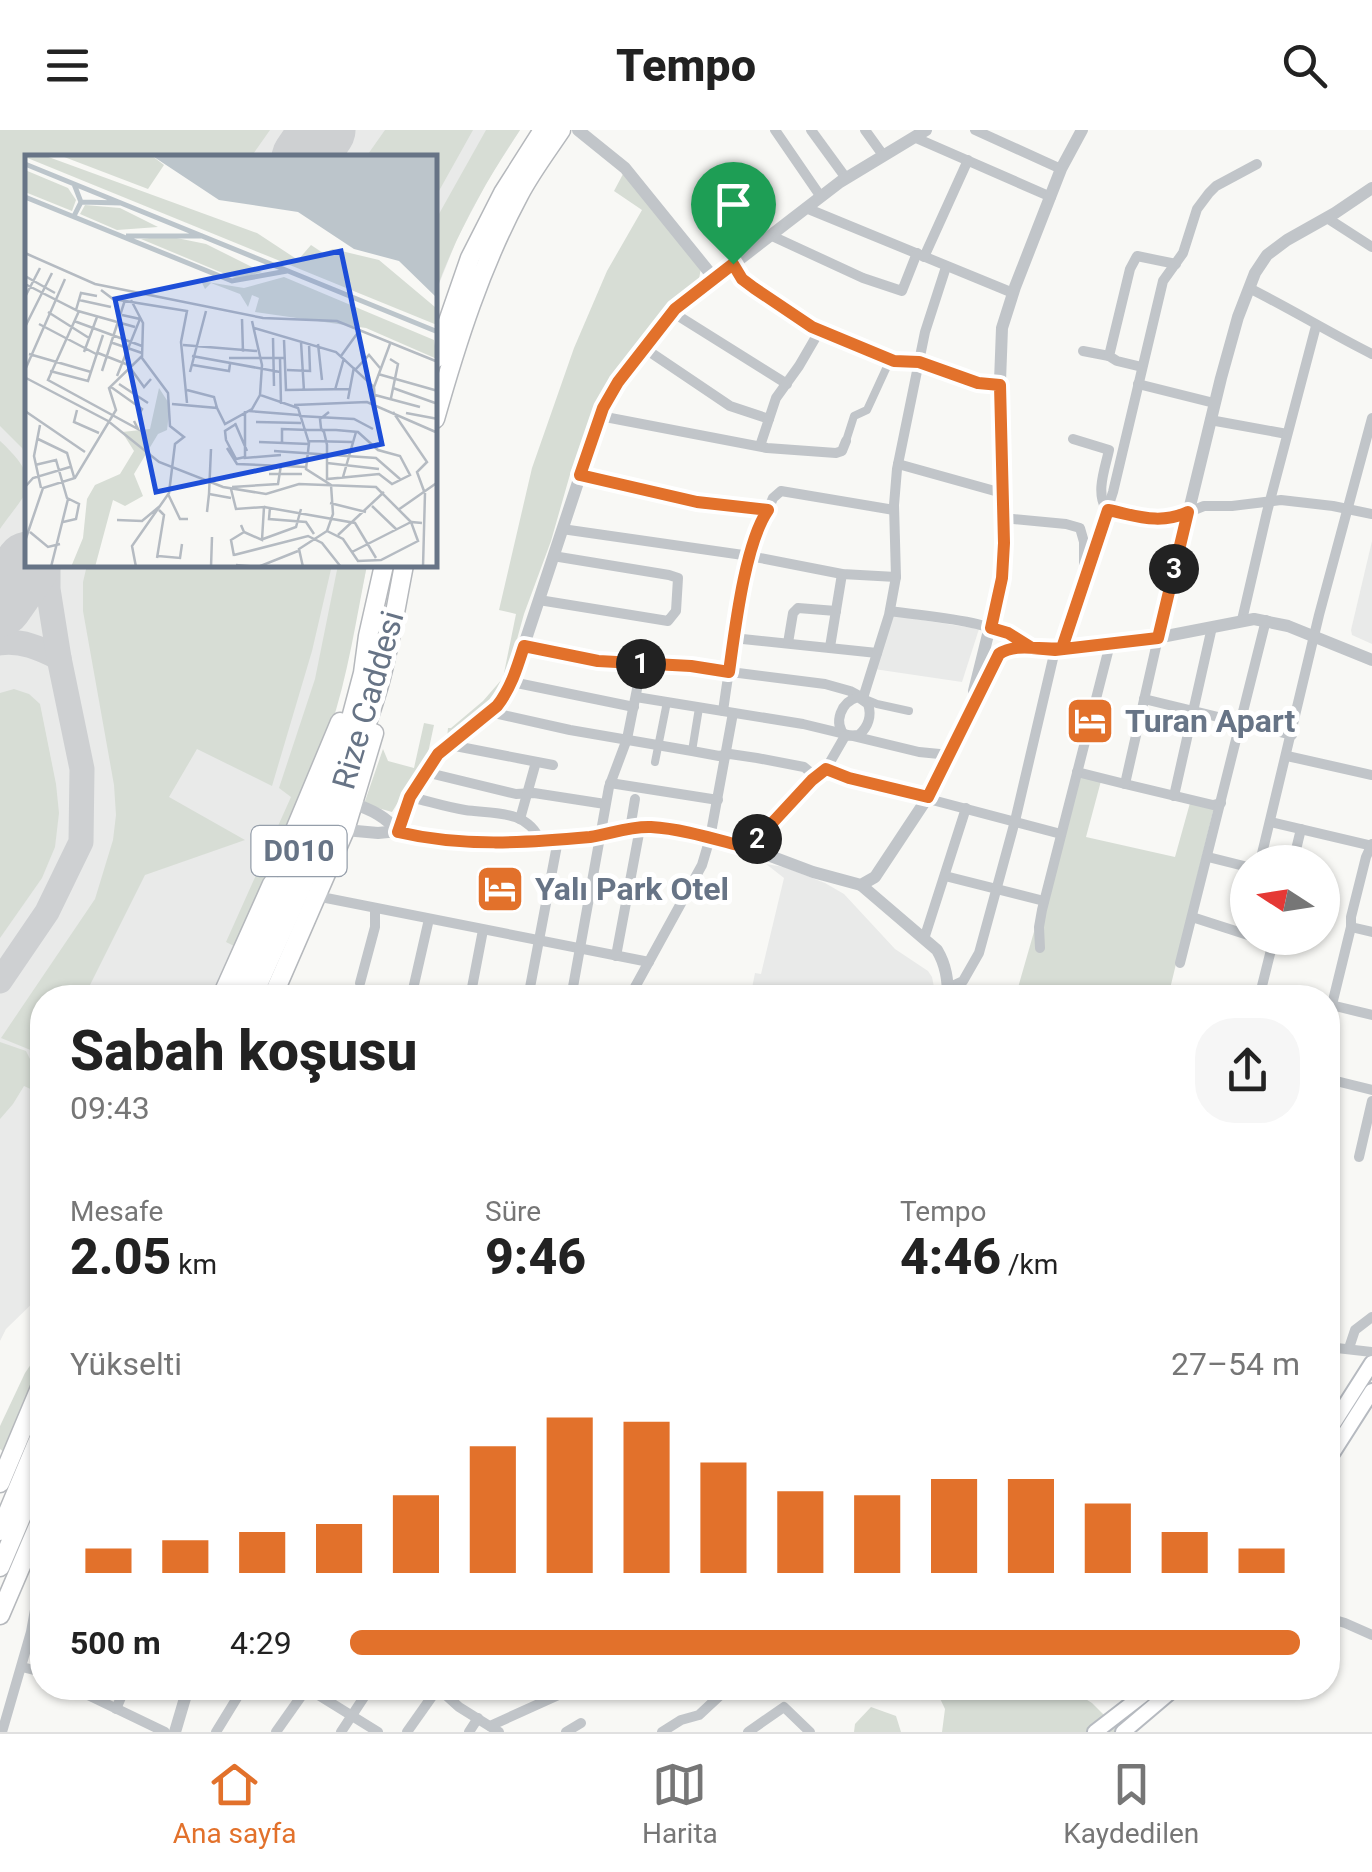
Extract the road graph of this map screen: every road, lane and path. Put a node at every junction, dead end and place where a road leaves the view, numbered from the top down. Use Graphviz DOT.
graph roads {
  1 [pos="543,130"];
  2 [pos="562,130"];
  3 [pos="578,130"];
  4 [pos="775,130"];
  5 [pos="811,130"];
  6 [pos="866,130"];
  7 [pos="975,130"];
  8 [pos="1082,130"];
  9 [pos="921,134"];
  10 [pos="884,155"];
  11 [pos="968,160"];
  12 [pos="1257,164"];
  13 [pos="1062,169"];
  14 [pos="846,178"];
  15 [pos="1372,188"];
  16 [pos="1050,197"];
  17 [pos="811,200"];
  18 [pos="1327,218"];
  19 [pos="772,236"];
  20 [pos="1372,247"];
  21 [pos="921,255"];
  22 [pos="733,264"];
  23 [pos="1176,264"];
  24 [pos="946,267"];
  25 [pos="714,278"];
  26 [pos="1249,288"];
  27 [pos="1013,293"];
  28 [pos="672,312"];
  29 [pos="1316,326"];
  30 [pos="820,330"];
  31 [pos="644,348"];
  32 [pos="438,350"];
  33 [pos="1084,351"];
  34 [pos="1372,354"];
  35 [pos="1110,356"];
  36 [pos="890,360"];
  37 [pos="919,362"];
  38 [pos="1142,367"];
  39 [pos="787,384"];
  40 [pos="1138,384"];
  41 [pos="1000,385"];
  42 [pos="1214,403"];
  43 [pos="438,409"];
  44 [pos="600,416"];
  45 [pos="1372,418"];
  46 [pos="769,419"];
  47 [pos="1210,420"];
  48 [pos="1287,434"];
  49 [pos="1073,439"];
  50 [pos="846,442"];
  51 [pos="760,446"];
  52 [pos="898,464"];
  53 [pos="580,475"];
  54 [pos="1002,493"];
  55 [pos="1270,502"];
  56 [pos="1348,509"];
  57 [pos="768,510"];
  58 [pos="894,510"];
  59 [pos="1108,510"];
  60 [pos="1188,512"];
  61 [pos="1372,514"];
  62 [pos="1003,518"];
  63 [pos="562,529"];
  64 [pos="553,556"];
  65 [pos="750,556"];
  66 [pos="383,568"];
  67 [pos="403,568"];
  68 [pos="842,574"];
  69 [pos="896,577"];
  70 [pos="1084,587"];
  71 [pos="539,600"];
  72 [pos="890,610"];
  73 [pos="836,611"];
  74 [pos="1242,620"];
  75 [pos="1266,620"];
  76 [pos="391,625"];
  77 [pos="1212,627"];
  78 [pos="991,628"];
  79 [pos="1315,635"];
  80 [pos="368,636"];
  81 [pos="734,638"];
  82 [pos="1158,638"];
  83 [pos="788,643"];
  84 [pos="1110,644"];
  85 [pos="524,646"];
  86 [pos="830,647"];
  87 [pos="1032,648"];
  88 [pos="1059,649"];
  89 [pos="876,653"];
  90 [pos="1372,660"];
  91 [pos="642,664"];
  92 [pos="729,672"];
  93 [pos="512,682"];
  94 [pos="863,698"];
  95 [pos="1144,699"];
  96 [pos="635,702"];
  97 [pos="667,702"];
  98 [pos="699,708"];
  99 [pos="909,710"];
  100 [pos="1193,711"];
  101 [pos="490,712"];
  102 [pos="728,712"];
  103 [pos="968,712"];
  104 [pos="1241,724"];
  105 [pos="1292,735"];
  106 [pos="845,736"];
  107 [pos="627,739"];
  108 [pos="658,744"];
  109 [pos="450,745"];
  110 [pos="692,751"];
  111 [pos="726,755"];
  112 [pos="950,755"];
  113 [pos="1287,756"];
  114 [pos="536,762"];
  115 [pos="654,762"];
  116 [pos="553,765"];
  117 [pos="425,772"];
  118 [pos="1077,772"];
  119 [pos="821,773"];
  120 [pos="1372,775"];
  121 [pos="610,783"];
  122 [pos="1125,784"];
  123 [pos="527,794"];
  124 [pos="1174,796"];
  125 [pos="410,797"];
  126 [pos="928,797"];
  127 [pos="635,799"];
  128 [pos="718,800"];
  129 [pos="1221,803"];
  130 [pos="354,804"];
  131 [pos="605,804"];
  132 [pos="966,808"];
  133 [pos="520,819"];
  134 [pos="1014,821"];
  135 [pos="1270,822"];
  136 [pos="635,828"];
  137 [pos="1301,829"];
  138 [pos="345,830"];
  139 [pos="398,832"];
  140 [pos="1061,834"];
  141 [pos="600,836"];
  142 [pos="710,838"];
  143 [pos="558,840"];
  144 [pos="540,841"];
  145 [pos="1264,845"];
  146 [pos="1297,845"];
  147 [pos="1372,846"];
  148 [pos="749,848"];
  149 [pos="1208,857"];
  150 [pos="1230,863"];
  151 [pos="945,876"];
  152 [pos="861,885"];
  153 [pos="996,889"];
  154 [pos="316,896"];
  155 [pos="1044,902"];
  156 [pos="375,908"];
  157 [pos="1192,917"];
  158 [pos="428,919"];
  159 [pos="1351,927"];
  160 [pos="1230,929"];
  161 [pos="483,930"];
  162 [pos="1372,932"];
  163 [pos="924,939"];
  164 [pos="540,941"];
  165 [pos="1040,948"];
  166 [pos="580,949"];
  167 [pos="1270,955"];
  168 [pos="616,956"];
  169 [pos="648,962"];
  170 [pos="1180,964"];
  171 [pos="360,983"];
  172 [pos="227,985"];
  173 [pos="254,985"];
  174 [pos="255,985"];
  175 [pos="257,985"];
  176 [pos="415,985"];
  177 [pos="472,985"];
  178 [pos="531,985"];
  179 [pos="573,985"];
  180 [pos="636,985"];
  181 [pos="947,985"];
  182 [pos="957,985"];
  183 [pos="1262,985"];
  184 [pos="1336,985"];
  185 [pos="1340,1014"];
  186 [pos="1372,1015"];
  187 [pos="1340,1083"];
  188 [pos="1372,1090"];
  189 [pos="1372,1101"];
  190 [pos="1359,1157"];
  191 [pos="1372,1317"];
  192 [pos="1340,1348"];
  193 [pos="1349,1348"];
  194 [pos="1372,1352"];
  195 [pos="1372,1363"];
  196 [pos="1372,1391"];
  197 [pos="30,1412"];
  198 [pos="1340,1413"];
  199 [pos="1340,1441"];
  200 [pos="30,1460"];
  201 [pos="0,1483"];
  202 [pos="30,1496"];
  203 [pos="0,1531"];
  204 [pos="30,1545"];
  205 [pos="0,1567"];
  206 [pos="0,1616"];
  207 [pos="1340,1622"];
  208 [pos="1372,1635"];
  209 [pos="30,1645"];
  210 [pos="22,1667"];
  211 [pos="30,1669"];
  212 [pos="97,1700"];
  213 [pos="120,1700"];
  214 [pos="184,1700"];
  215 [pos="236,1700"];
  216 [pos="299,1700"];
  217 [pos="327,1700"];
  218 [pos="362,1700"];
  219 [pos="426,1700"];
  220 [pos="452,1700"];
  221 [pos="551,1700"];
  222 [pos="716,1700"];
  223 [pos="1136,1700"];
  224 [pos="1161,1700"];
  225 [pos="116,1709"];
  226 [pos="352,1715"];
  227 [pos="478,1718"];
  228 [pos="581,1723"];
  229 [pos="494,1729"];
  230 [pos="2,1732"];
  231 [pos="165,1732"];
  232 [pos="175,1732"];
  233 [pos="216,1732"];
  234 [pos="276,1732"];
  235 [pos="341,1732"];
  236 [pos="378,1732"];
  237 [pos="407,1732"];
  238 [pos="468,1732"];
  239 [pos="566,1732"];
  240 [pos="662,1732"];
  241 [pos="748,1732"];
  242 [pos="810,1732"];
  243 [pos="1095,1732"];
  244 [pos="1123,1732"];
  1 -- 32 [label="highway"];
  2 -- 43 [label="highway"];
  3 -- 25 [label="street"];
  4 -- 17 [label="street"];
  5 -- 14 [label="street"];
  6 -- 10 [label="street"];
  7 -- 13 [label="street"];
  8 -- 13 [label="street"];
  9 -- 10 [label="street"];
  9 -- 11 [label="street"];
  10 -- 14 [label="street"];
  11 -- 16 [label="street"];
  11 -- 21 [label="street"];
  12 -- 23 [label="street"];
  13 -- 16 [label="street"];
  14 -- 17 [label="street"];
  15 -- 18 [label="street"];
  16 -- 27 [label="street"];
  17 -- 19 [label="street"];
  17 -- 21 [label="street"];
  18 -- 20 [label="street"];
  18 -- 26 [label="street"];
  19 -- 21 [label="street"];
  19 -- 22 [label="street"];
  21 -- 24 [label="street"];
  22 -- 25 [label="street"];
  22 -- 30 [label="street"];
  23 -- 35 [label="street"];
  23 -- 38 [label="street"];
  24 -- 27 [label="street"];
  24 -- 37 [label="street"];
  25 -- 28 [label="street"];
  26 -- 29 [label="street"];
  26 -- 42 [label="street"];
  27 -- 41 [label="street"];
  28 -- 31 [label="street"];
  28 -- 39 [label="street"];
  29 -- 34 [label="street"];
  29 -- 48 [label="street"];
  30 -- 36 [label="street"];
  30 -- 39 [label="street"];
  31 -- 44 [label="street"];
  31 -- 46 [label="street"];
  33 -- 35 [label="street"];
  35 -- 38 [label="street"];
  36 -- 37 [label="street"];
  36 -- 50 [label="street"];
  37 -- 41 [label="street"];
  37 -- 52 [label="street"];
  38 -- 40 [label="street"];
  39 -- 46 [label="street"];
  40 -- 42 [label="street"];
  40 -- 59 [label="street"];
  41 -- 54 [label="street"];
  42 -- 47 [label="street"];
  44 -- 51 [label="street"];
  44 -- 53 [label="street"];
  45 -- 56 [label="street"];
  46 -- 51 [label="street"];
  47 -- 48 [label="street"];
  47 -- 60 [label="street"];
  48 -- 55 [label="street"];
  49 -- 59 [label="street"];
  50 -- 51 [label="street"];
  52 -- 54 [label="street"];
  52 -- 58 [label="street"];
  53 -- 57 [label="street"];
  53 -- 63 [label="street"];
  54 -- 62 [label="street"];
  55 -- 56 [label="street"];
  55 -- 60 [label="street"];
  55 -- 74 [label="street"];
  56 -- 61 [label="street"];
  56 -- 79 [label="street"];
  57 -- 58 [label="street"];
  57 -- 65 [label="street"];
  58 -- 69 [label="street"];
  59 -- 60 [label="street"];
  59 -- 70 [label="street"];
  60 -- 82 [label="street"];
  62 -- 70 [label="street"];
  62 -- 78 [label="street"];
  63 -- 64 [label="street"];
  63 -- 65 [label="street"];
  64 -- 71 [label="street"];
  64 -- 71 [label="street"];
  65 -- 68 [label="street"];
  65 -- 81 [label="street"];
  66 -- 80 [label="highway, Rize Caddesi / D010"];
  67 -- 76 [label="highway, Rize Caddesi / D010"];
  68 -- 69 [label="street"];
  68 -- 73 [label="street"];
  69 -- 72 [label="street"];
  70 -- 88 [label="street"];
  71 -- 85 [label="street"];
  72 -- 78 [label="street"];
  72 -- 89 [label="street"];
  73 -- 83 [label="street"];
  73 -- 86 [label="street"];
  74 -- 75 [label="street"];
  74 -- 77 [label="street"];
  75 -- 79 [label="street"];
  75 -- 104 [label="street"];
  76 -- 130 [label="highway"];
  76 -- 174 [label="highway, Rize Caddesi / D010"];
  77 -- 82 [label="street"];
  77 -- 100 [label="street"];
  78 -- 87 [label="street"];
  78 -- 103 [label="street"];
  79 -- 90 [label="street"];
  79 -- 105 [label="street"];
  80 -- 172 [label="highway"];
  80 -- 173 [label="highway, Rize Caddesi / D010"];
  81 -- 83 [label="street"];
  81 -- 92 [label="street"];
  82 -- 84 [label="street"];
  82 -- 95 [label="street"];
  83 -- 86 [label="street"];
  84 -- 88 [label="street"];
  84 -- 118 [label="street"];
  85 -- 91 [label="street"];
  85 -- 93 [label="street"];
  86 -- 89 [label="street"];
  87 -- 88 [label="street"];
  87 -- 103 [label="street"];
  88 -- 134 [label="street"];
  89 -- 94 [label="street"];
  91 -- 92 [label="street"];
  91 -- 96 [label="street"];
  92 -- 94 [label="street"];
  92 -- 102 [label="street"];
  93 -- 96 [label="street"];
  93 -- 101 [label="street"];
  94 -- 99 [label="street"];
  94 -- 106 [label="street"];
  94 -- 106 [label="street"];
  95 -- 100 [label="street"];
  95 -- 122 [label="street"];
  96 -- 97 [label="street"];
  96 -- 107 [label="street"];
  97 -- 98 [label="street"];
  97 -- 108 [label="street"];
  98 -- 102 [label="street"];
  98 -- 110 [label="street"];
  100 -- 104 [label="street"];
  100 -- 124 [label="street"];
  101 -- 107 [label="street"];
  101 -- 109 [label="street"];
  102 -- 106 [label="street"];
  102 -- 111 [label="street"];
  103 -- 112 [label="street"];
  104 -- 105 [label="street"];
  104 -- 129 [label="street"];
  105 -- 113 [label="street"];
  106 -- 112 [label="street"];
  106 -- 119 [label="street"];
  107 -- 108 [label="street"];
  107 -- 121 [label="street"];
  108 -- 110 [label="street"];
  108 -- 115 [label="street"];
  109 -- 114 [label="street"];
  109 -- 117 [label="street"];
  110 -- 111 [label="street"];
  111 -- 119 [label="street"];
  111 -- 128 [label="street"];
  112 -- 126 [label="street"];
  113 -- 120 [label="street"];
  113 -- 135 [label="street"];
  114 -- 116 [label="street"];
  114 -- 123 [label="street"];
  117 -- 123 [label="street"];
  117 -- 125 [label="street"];
  118 -- 122 [label="street"];
  118 -- 140 [label="street"];
  119 -- 126 [label="street"];
  119 -- 148 [label="street"];
  121 -- 128 [label="street"];
  121 -- 131 [label="street"];
  122 -- 124 [label="street"];
  123 -- 131 [label="street"];
  123 -- 133 [label="street"];
  124 -- 129 [label="street"];
  125 -- 133 [label="street"];
  125 -- 139 [label="street"];
  126 -- 132 [label="street"];
  126 -- 152 [label="street"];
  127 -- 136 [label="street"];
  128 -- 142 [label="street"];
  129 -- 149 [label="street"];
  130 -- 138 [label="highway"];
  130 -- 139 [label="street"];
  131 -- 141 [label="street"];
  132 -- 134 [label="street"];
  132 -- 151 [label="street"];
  133 -- 144 [label="street"];
  134 -- 140 [label="street"];
  134 -- 153 [label="street"];
  135 -- 137 [label="street"];
  135 -- 145 [label="street"];
  136 -- 141 [label="street"];
  136 -- 142 [label="street"];
  136 -- 168 [label="street"];
  137 -- 146 [label="street"];
  137 -- 147 [label="street"];
  138 -- 139 [label="street"];
  138 -- 154 [label="highway"];
  139 -- 144 [label="street"];
  140 -- 155 [label="street"];
  141 -- 143 [label="street"];
  141 -- 166 [label="street"];
  142 -- 148 [label="street"];
  142 -- 169 [label="street"];
  143 -- 144 [label="street"];
  143 -- 164 [label="street"];
  147 -- 159 [label="street"];
  148 -- 152 [label="street"];
  149 -- 150 [label="street"];
  149 -- 157 [label="street"];
  151 -- 153 [label="street"];
  151 -- 163 [label="street"];
  152 -- 163 [label="street"];
  153 -- 155 [label="street"];
  153 -- 182 [label="street"];
  154 -- 156 [label="street"];
  154 -- 175 [label="highway"];
  155 -- 165 [label="street"];
  156 -- 158 [label="street"];
  156 -- 171 [label="street"];
  157 -- 160 [label="street"];
  157 -- 170 [label="street"];
  158 -- 161 [label="street"];
  158 -- 176 [label="street"];
  159 -- 162 [label="street"];
  159 -- 184 [label="street"];
  161 -- 164 [label="street"];
  161 -- 177 [label="street"];
  163 -- 181 [label="street"];
  164 -- 166 [label="street"];
  164 -- 178 [label="street"];
  166 -- 168 [label="street"];
  166 -- 179 [label="street"];
  167 -- 183 [label="street"];
  168 -- 169 [label="street"];
  169 -- 180 [label="street"];
  185 -- 186 [label="street"];
  187 -- 188 [label="street"];
  189 -- 190 [label="street"];
  191 -- 193 [label="street"];
  192 -- 193 [label="street"];
  193 -- 194 [label="street"];
  195 -- 198 [label="main road"];
  196 -- 199 [label="main road"];
  197 -- 201 [label="highway"];
  200 -- 203 [label="highway"];
  202 -- 205 [label="highway"];
  204 -- 206 [label="highway"];
  207 -- 208 [label="street"];
  209 -- 210 [label="street"];
  210 -- 211 [label="street"];
  210 -- 230 [label="street"];
  212 -- 225 [label="street"];
  213 -- 225 [label="street"];
  214 -- 232 [label="street"];
  215 -- 233 [label="street"];
  216 -- 234 [label="street"];
  217 -- 226 [label="street"];
  218 -- 226 [label="street"];
  219 -- 237 [label="street"];
  220 -- 227 [label="street"];
  221 -- 229 [label="street"];
  222 -- 240 [label="street"];
  223 -- 243 [label="main road"];
  224 -- 244 [label="main road"];
  225 -- 231 [label="street"];
  226 -- 235 [label="street"];
  226 -- 236 [label="street"];
  227 -- 229 [label="street"];
  227 -- 238 [label="street"];
  228 -- 239 [label="street"];
  241 -- 242 [label="street"];
}
